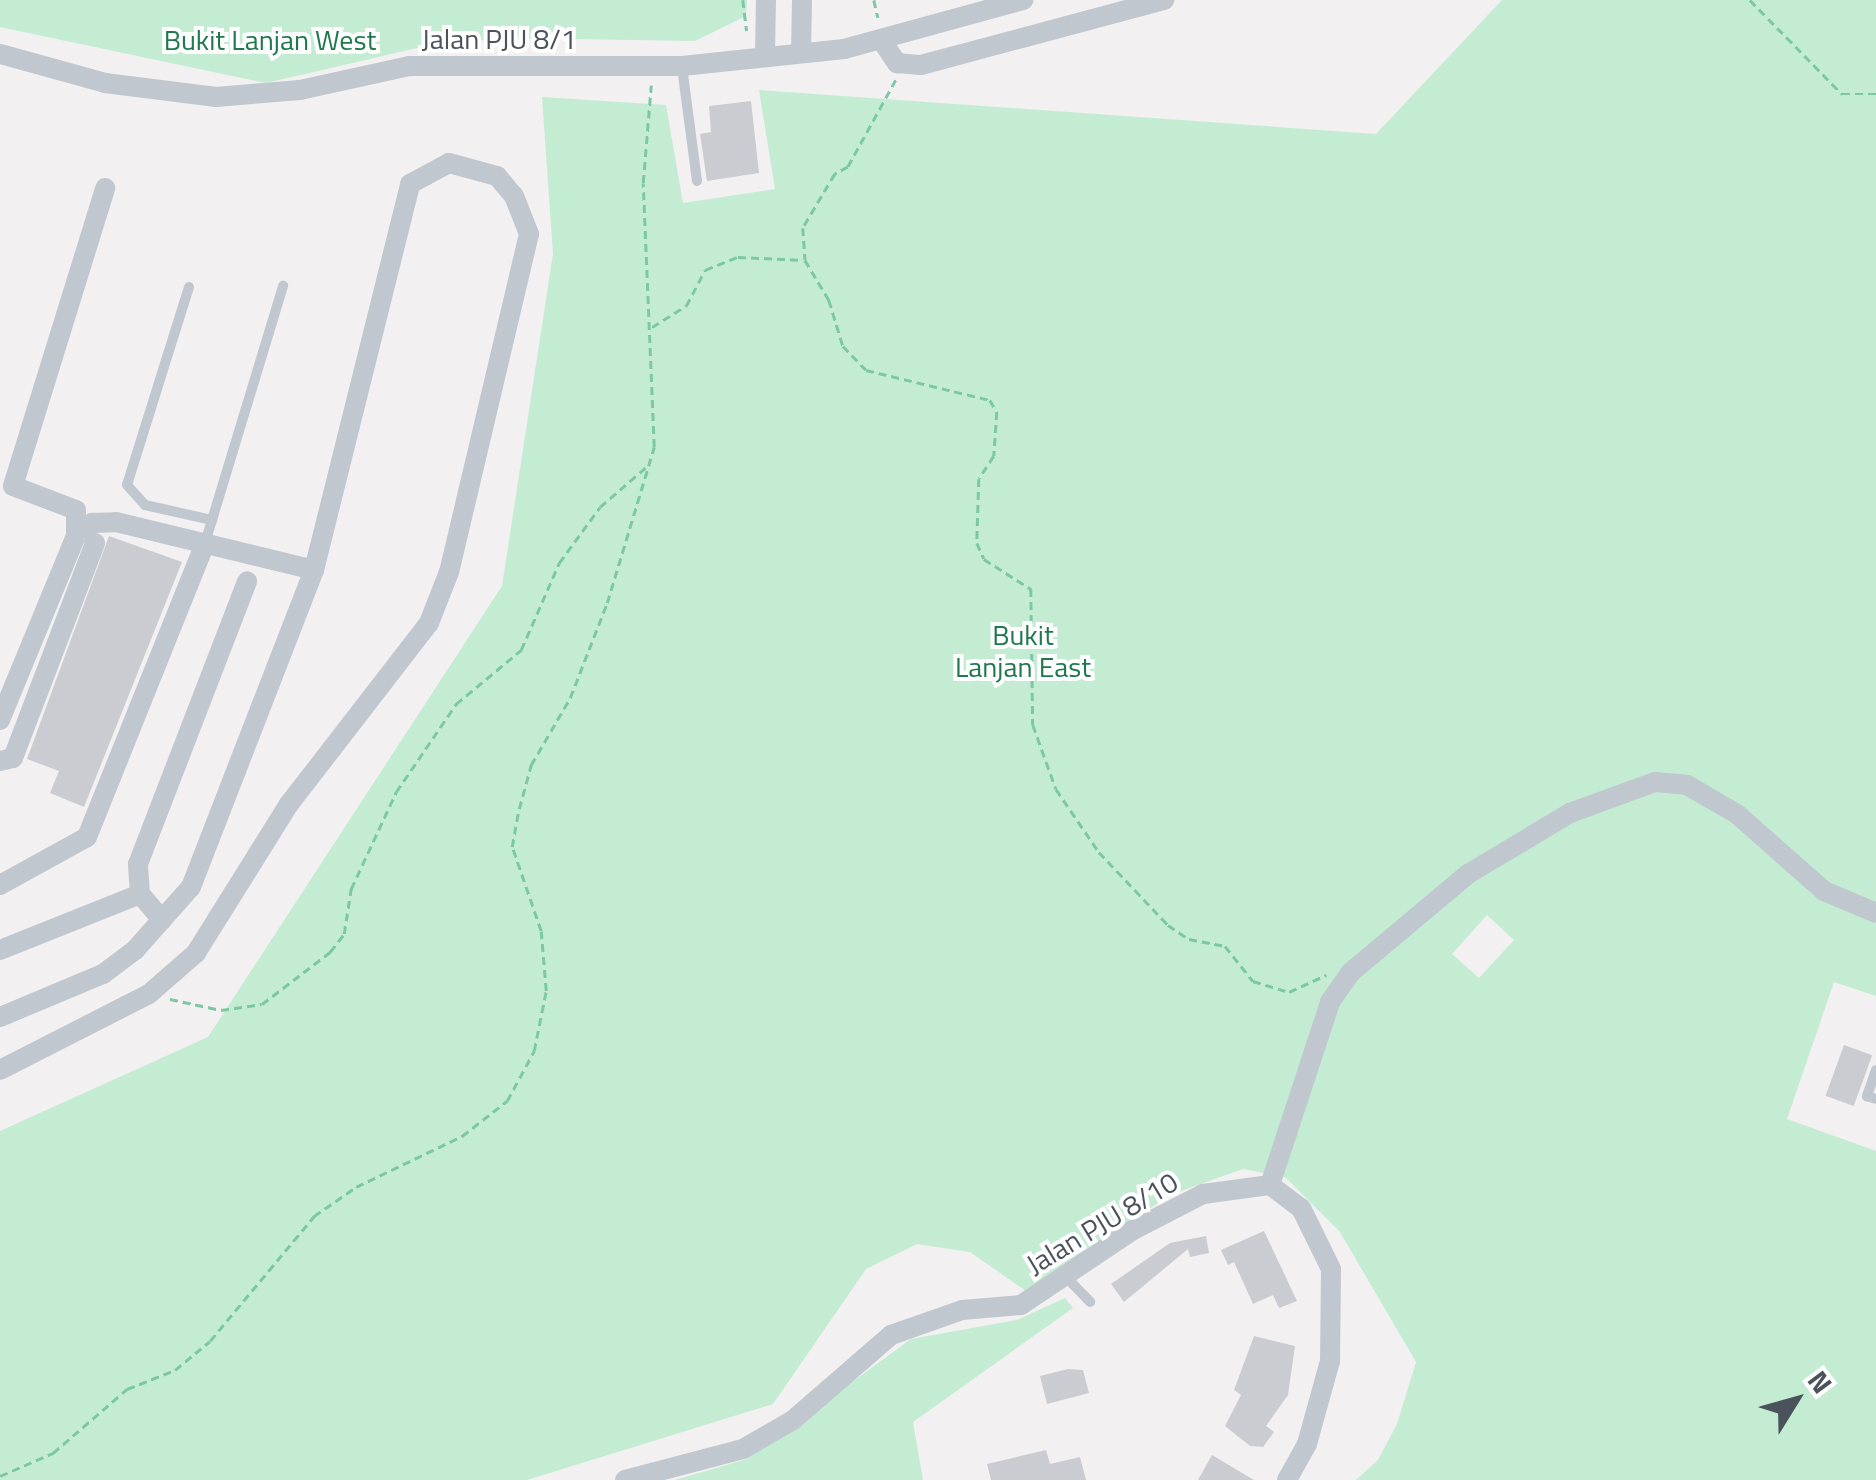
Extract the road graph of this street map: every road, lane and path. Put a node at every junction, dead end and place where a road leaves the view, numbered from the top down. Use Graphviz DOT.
graph roads {
  1 [pos="766,0"];
  2 [pos="802,0"];
  3 [pos="1023,0"];
  4 [pos="1164,0"];
  5 [pos="1750,0"];
  6 [pos="882,41"];
  7 [pos="801,53"];
  8 [pos="0,54"];
  9 [pos="765,56"];
  10 [pos="897,63"];
  11 [pos="652,65"];
  12 [pos="682,66"];
  13 [pos="1876,94"];
  14 [pos="697,180"];
  15 [pos="105,188"];
  16 [pos="805,260"];
  17 [pos="282,286"];
  18 [pos="189,287"];
  19 [pos="650,328"];
  20 [pos="648,466"];
  21 [pos="212,520"];
  22 [pos="86,540"];
  23 [pos="205,543"];
  24 [pos="314,570"];
  25 [pos="248,581"];
  26 [pos="0,720"];
  27 [pos="0,760"];
  28 [pos="0,885"];
  29 [pos="140,894"];
  30 [pos="1876,913"];
  31 [pos="162,920"];
  32 [pos="0,950"];
  33 [pos="1350,972"];
  34 [pos="149,994"];
  35 [pos="0,1017"];
  36 [pos="0,1070"];
  37 [pos="1876,1070"];
  38 [pos="1876,1099"];
  39 [pos="1270,1185"];
  40 [pos="1068,1279"];
  41 [pos="1090,1302"];
  42 [pos="0,1476"];
  43 [pos="625,1480"];
  44 [pos="1287,1480"];
  1 -- 9 [label="street"];
  2 -- 7 [label="street"];
  3 -- 6 [label="street, Jalan PJU 8/1"];
  4 -- 10 [label="street"];
  5 -- 13 [label="path"];
  6 -- 7 [label="street, Jalan PJU 8/1"];
  6 -- 10 [label="street"];
  7 -- 9 [label="street, Jalan PJU 8/1"];
  8 -- 11 [label="street, Jalan PJU 8/1"];
  9 -- 12 [label="street, Jalan PJU 8/1"];
  10 -- 16 [label="path"];
  11 -- 12 [label="street, Jalan PJU 8/1"];
  11 -- 19 [label="path"];
  12 -- 14 [label="lane"];
  15 -- 22 [label="street"];
  16 -- 19 [label="path"];
  16 -- 33 [label="path"];
  17 -- 21 [label="lane"];
  18 -- 21 [label="lane"];
  19 -- 20 [label="path"];
  20 -- 34 [label="path"];
  20 -- 42 [label="path"];
  21 -- 23 [label="lane"];
  22 -- 23 [label="street"];
  22 -- 26 [label="street"];
  22 -- 27 [label="street"];
  23 -- 24 [label="street"];
  23 -- 28 [label="street"];
  24 -- 31 [label="street"];
  24 -- 34 [label="street"];
  25 -- 29 [label="street"];
  29 -- 31 [label="street"];
  29 -- 32 [label="street"];
  30 -- 33 [label="street"];
  31 -- 35 [label="street"];
  33 -- 39 [label="street"];
  34 -- 36 [label="street"];
  37 -- 38 [label="lane"];
  39 -- 40 [label="street, Jalan PJU 8/10"];
  39 -- 44 [label="street"];
  40 -- 41 [label="lane"];
  40 -- 43 [label="street, Jalan PJU 8/10"];
}
